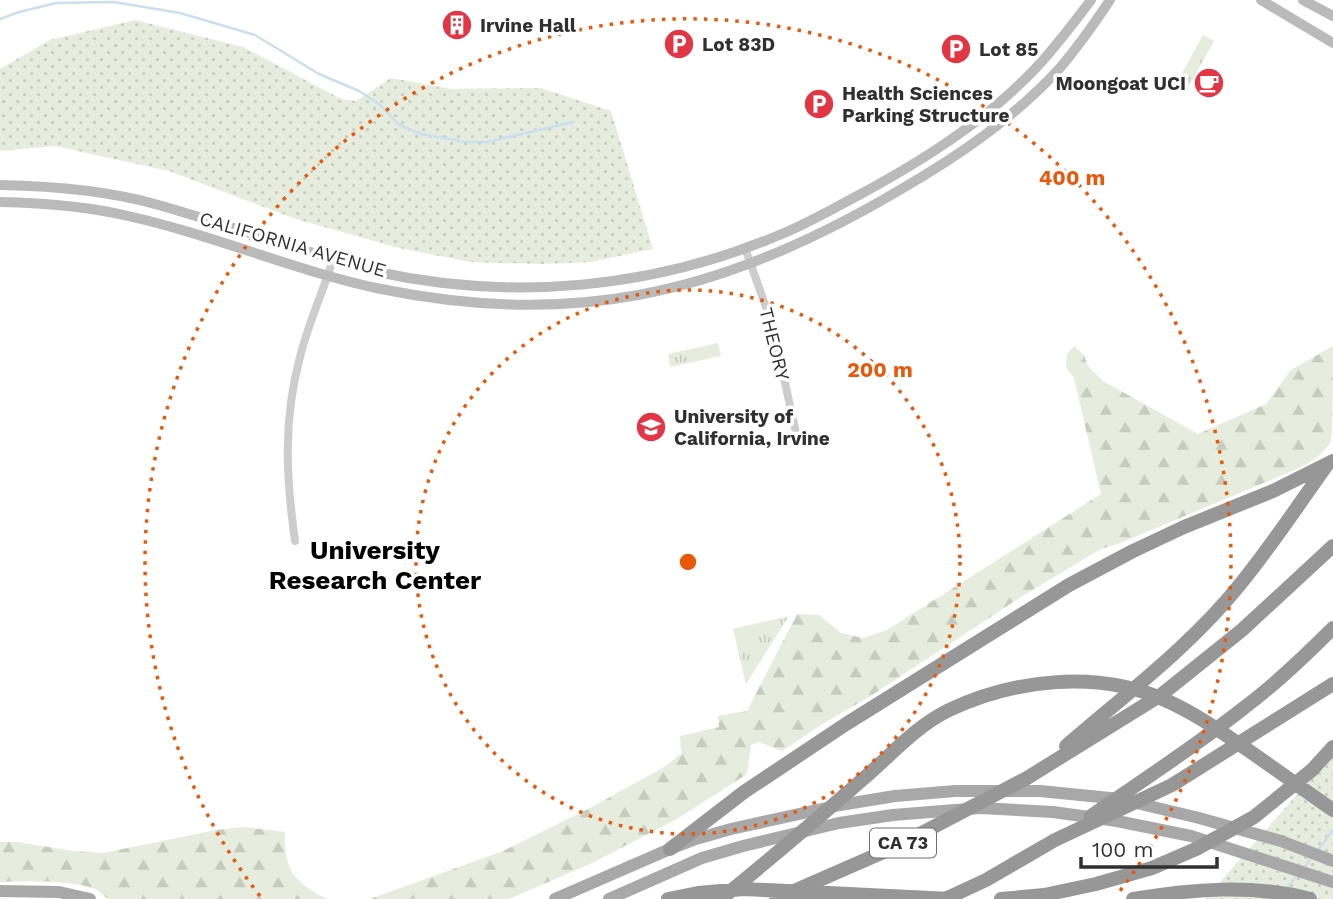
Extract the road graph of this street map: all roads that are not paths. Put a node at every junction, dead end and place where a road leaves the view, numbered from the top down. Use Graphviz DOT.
graph roads {
  1 [pos="1091,0"];
  2 [pos="1110,0"];
  3 [pos="1261,0"];
  4 [pos="1303,0"];
  5 [pos="1333,16"];
  6 [pos="1333,43"];
  7 [pos="0,185"];
  8 [pos="0,202"];
  9 [pos="745,248"];
  10 [pos="333,259"];
  11 [pos="751,264"];
  12 [pos="327,276"];
  13 [pos="797,442"];
  14 [pos="1333,459"];
  15 [pos="295,541"];
  16 [pos="1333,546"];
  17 [pos="1333,628"];
  18 [pos="1333,684"];
  19 [pos="1333,747"];
  20 [pos="1027,778"];
  21 [pos="1333,810"];
  22 [pos="1055,840"];
  23 [pos="670,849"];
  24 [pos="1333,860"];
  25 [pos="1333,882"];
  26 [pos="0,891"];
  27 [pos="90,899"];
  28 [pos="555,899"];
  29 [pos="609,899"];
  30 [pos="668,899"];
  31 [pos="721,899"];
  32 [pos="776,899"];
  33 [pos="945,899"];
  34 [pos="951,899"];
  35 [pos="1000,899"];
  36 [pos="1133,899"];
  37 [pos="1310,899"];
  1 -- 9 [label="street, CALIFORNIA AVENUE"];
  2 -- 11 [label="street, CALIFORNIA AVENUE"];
  3 -- 6 [label="street"];
  4 -- 5 [label="street"];
  7 -- 10 [label="street, CALIFORNIA AVENUE"];
  8 -- 12 [label="street, CALIFORNIA AVENUE"];
  9 -- 10 [label="street, CALIFORNIA AVENUE"];
  9 -- 11 [label="street, THEORY"];
  10 -- 12 [label="street"];
  11 -- 12 [label="street, CALIFORNIA AVENUE"];
  11 -- 13 [label="street, THEORY"];
  12 -- 15 [label="street"];
  14 -- 20 [label="highway"];
  14 -- 23 [label="highway"];
  16 -- 20 [label="highway"];
  17 -- 22 [label="highway"];
  18 -- 22 [label="highway"];
  19 -- 35 [label="highway"];
  20 -- 32 [label="highway, CA 73"];
  21 -- 31 [label="highway"];
  22 -- 33 [label="highway"];
  23 -- 24 [label="main road"];
  23 -- 28 [label="main road"];
  25 -- 29 [label="main road"];
  26 -- 27 [label="main road"];
  30 -- 34 [label="highway"];
  36 -- 37 [label="highway"];
}
